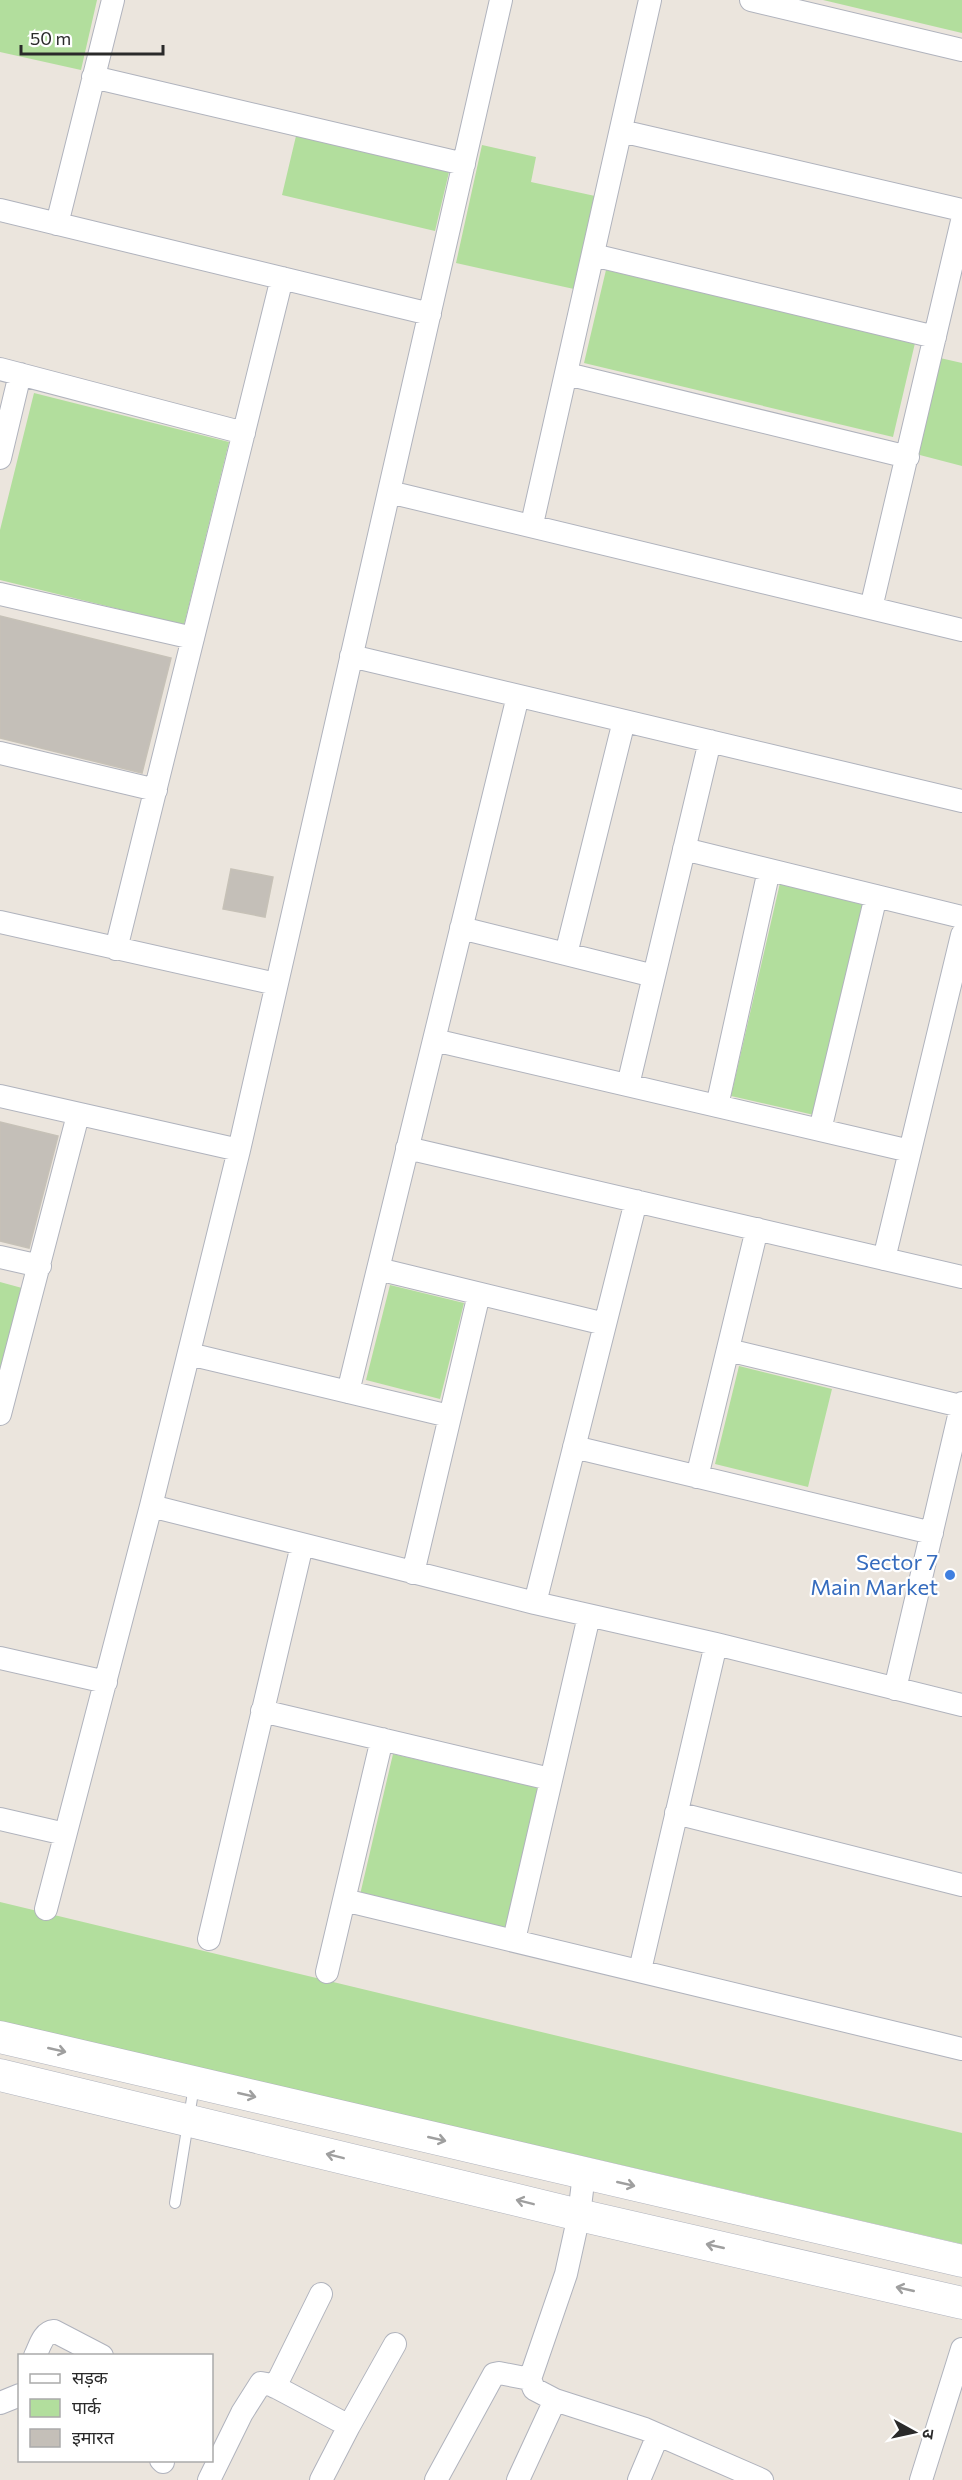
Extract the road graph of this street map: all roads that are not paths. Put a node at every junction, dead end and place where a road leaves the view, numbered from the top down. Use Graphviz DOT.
graph roads {
  1 [pos="113,0"];
  2 [pos="501,0"];
  3 [pos="650,0"];
  4 [pos="752,0"];
  5 [pos="962,50"];
  6 [pos="93,76"];
  7 [pos="621,130"];
  8 [pos="464,164"];
  9 [pos="0,210"];
  10 [pos="962,210"];
  11 [pos="962,221"];
  12 [pos="57,224"];
  13 [pos="593,255"];
  14 [pos="282,278"];
  15 [pos="430,314"];
  16 [pos="935,337"];
  17 [pos="10,371"];
  18 [pos="567,374"];
  19 [pos="244,433"];
  20 [pos="908,457"];
  21 [pos="0,458"];
  22 [pos="389,492"];
  23 [pos="532,524"];
  24 [pos="0,594"];
  25 [pos="871,608"];
  26 [pos="962,630"];
  27 [pos="193,638"];
  28 [pos="351,656"];
  29 [pos="518,696"];
  30 [pos="624,721"];
  31 [pos="710,741"];
  32 [pos="0,753"];
  33 [pos="156,790"];
  34 [pos="962,801"];
  35 [pos="684,849"];
  36 [pos="769,870"];
  37 [pos="876,896"];
  38 [pos="962,917"];
  39 [pos="0,922"];
  40 [pos="461,928"];
  41 [pos="962,935"];
  42 [pos="116,949"];
  43 [pos="566,954"];
  44 [pos="654,976"];
  45 [pos="276,984"];
  46 [pos="434,1040"];
  47 [pos="628,1085"];
  48 [pos="0,1096"];
  49 [pos="717,1106"];
  50 [pos="78,1115"];
  51 [pos="820,1130"];
  52 [pos="407,1148"];
  53 [pos="239,1150"];
  54 [pos="910,1151"];
  55 [pos="636,1201"];
  56 [pos="757,1229"];
  57 [pos="0,1257"];
  58 [pos="884,1259"];
  59 [pos="40,1266"];
  60 [pos="378,1269"];
  61 [pos="962,1277"];
  62 [pos="479,1294"];
  63 [pos="605,1324"];
  64 [pos="728,1350"];
  65 [pos="189,1354"];
  66 [pos="348,1392"];
  67 [pos="962,1405"];
  68 [pos="0,1414"];
  69 [pos="449,1416"];
  70 [pos="574,1447"];
  71 [pos="697,1477"];
  72 [pos="151,1506"];
  73 [pos="932,1533"];
  74 [pos="302,1545"];
  75 [pos="413,1573"];
  76 [pos="535,1603"];
  77 [pos="589,1616"];
  78 [pos="716,1644"];
  79 [pos="0,1658"];
  80 [pos="106,1682"];
  81 [pos="896,1689"];
  82 [pos="962,1705"];
  83 [pos="262,1711"];
  84 [pos="382,1739"];
  85 [pos="550,1779"];
  86 [pos="676,1813"];
  87 [pos="0,1819"];
  88 [pos="65,1834"];
  89 [pos="962,1885"];
  90 [pos="344,1900"];
  91 [pos="46,1910"];
  92 [pos="209,1939"];
  93 [pos="514,1940"];
  94 [pos="640,1970"];
  95 [pos="327,1972"];
  96 [pos="0,2037"];
  97 [pos="962,2049"];
  98 [pos="0,2075"];
  99 [pos="195,2082"];
  100 [pos="187,2120"];
  101 [pos="584,2174"];
  102 [pos="175,2203"];
  103 [pos="579,2215"];
  104 [pos="962,2261"];
  105 [pos="321,2294"];
  106 [pos="962,2303"];
  107 [pos="395,2344"];
  108 [pos="962,2349"];
  109 [pos="36,2354"];
  110 [pos="100,2354"];
  111 [pos="530,2379"];
  112 [pos="275,2387"];
  113 [pos="555,2400"];
  114 [pos="349,2426"];
  115 [pos="658,2435"];
  116 [pos="209,2480"];
  117 [pos="321,2480"];
  118 [pos="436,2480"];
  119 [pos="518,2480"];
  120 [pos="639,2480"];
  121 [pos="762,2480"];
  122 [pos="921,2480"];
  1 -- 6 [label="street"];
  2 -- 8 [label="street"];
  3 -- 7 [label="street"];
  4 -- 5 [label="street"];
  6 -- 8 [label="street"];
  6 -- 12 [label="street"];
  7 -- 10 [label="street"];
  7 -- 13 [label="street"];
  8 -- 15 [label="street"];
  9 -- 12 [label="street"];
  11 -- 16 [label="street"];
  12 -- 14 [label="street"];
  13 -- 16 [label="street"];
  13 -- 18 [label="street"];
  14 -- 15 [label="street"];
  14 -- 19 [label="street"];
  15 -- 22 [label="street"];
  16 -- 20 [label="street"];
  17 -- 19 [label="street"];
  17 -- 21 [label="street"];
  18 -- 20 [label="street"];
  18 -- 23 [label="street"];
  19 -- 27 [label="street"];
  20 -- 25 [label="street"];
  22 -- 23 [label="street"];
  22 -- 28 [label="street"];
  23 -- 25 [label="street"];
  24 -- 27 [label="street"];
  25 -- 26 [label="street"];
  27 -- 33 [label="street"];
  28 -- 29 [label="street"];
  28 -- 45 [label="street"];
  29 -- 30 [label="street"];
  29 -- 40 [label="street"];
  30 -- 31 [label="street"];
  30 -- 43 [label="street"];
  31 -- 34 [label="street"];
  31 -- 35 [label="street"];
  32 -- 33 [label="street"];
  33 -- 42 [label="street"];
  35 -- 36 [label="street"];
  35 -- 44 [label="street"];
  36 -- 37 [label="street"];
  36 -- 49 [label="street"];
  37 -- 38 [label="street"];
  37 -- 51 [label="street"];
  39 -- 42 [label="street"];
  40 -- 43 [label="street"];
  40 -- 46 [label="street"];
  41 -- 54 [label="street"];
  42 -- 45 [label="street"];
  43 -- 44 [label="street"];
  44 -- 47 [label="street"];
  45 -- 53 [label="street"];
  46 -- 47 [label="street"];
  46 -- 52 [label="street"];
  47 -- 49 [label="street"];
  48 -- 50 [label="street"];
  49 -- 51 [label="street"];
  50 -- 53 [label="street"];
  50 -- 59 [label="street"];
  51 -- 54 [label="street"];
  52 -- 55 [label="street"];
  52 -- 60 [label="street"];
  53 -- 65 [label="street"];
  54 -- 58 [label="street"];
  55 -- 56 [label="street"];
  55 -- 63 [label="street"];
  56 -- 58 [label="street"];
  56 -- 64 [label="street"];
  57 -- 59 [label="street"];
  58 -- 61 [label="street"];
  59 -- 68 [label="street"];
  60 -- 62 [label="street"];
  60 -- 66 [label="street"];
  62 -- 63 [label="street"];
  62 -- 69 [label="street"];
  63 -- 70 [label="street"];
  64 -- 67 [label="street"];
  64 -- 71 [label="street"];
  65 -- 66 [label="street"];
  65 -- 72 [label="street"];
  66 -- 69 [label="street"];
  67 -- 73 [label="street"];
  69 -- 75 [label="street"];
  70 -- 71 [label="street"];
  70 -- 76 [label="street"];
  71 -- 73 [label="street"];
  72 -- 74 [label="street"];
  72 -- 80 [label="street"];
  73 -- 81 [label="street"];
  74 -- 75 [label="street"];
  74 -- 83 [label="street"];
  75 -- 76 [label="street"];
  76 -- 77 [label="street"];
  77 -- 78 [label="street"];
  77 -- 85 [label="street"];
  78 -- 81 [label="street"];
  78 -- 86 [label="street"];
  79 -- 80 [label="street"];
  80 -- 88 [label="street"];
  81 -- 82 [label="street"];
  83 -- 84 [label="street"];
  83 -- 92 [label="street"];
  84 -- 85 [label="street"];
  84 -- 90 [label="street"];
  85 -- 93 [label="street"];
  86 -- 89 [label="street"];
  86 -- 94 [label="street"];
  87 -- 88 [label="street"];
  88 -- 91 [label="street"];
  90 -- 93 [label="street"];
  90 -- 95 [label="street"];
  93 -- 94 [label="street"];
  94 -- 97 [label="street"];
  96 -- 99 [label="street, one-way"];
  98 -- 100 [label="street"];
  99 -- 100 [label="lane"];
  99 -- 101 [label="street, one-way"];
  100 -- 102 [label="lane"];
  103 -- 100 [label="street, one-way"];
  101 -- 103 [label="street"];
  101 -- 104 [label="street, one-way"];
  106 -- 103 [label="street, one-way"];
  103 -- 111 [label="street"];
  105 -- 112 [label="street"];
  107 -- 114 [label="street"];
  108 -- 122 [label="street"];
  109 -- 110 [label="street"];
  111 -- 113 [label="street"];
  111 -- 118 [label="street"];
  112 -- 114 [label="street"];
  112 -- 116 [label="street"];
  113 -- 115 [label="street"];
  113 -- 119 [label="street"];
  114 -- 117 [label="street"];
  115 -- 120 [label="street"];
  115 -- 121 [label="street"];
}
